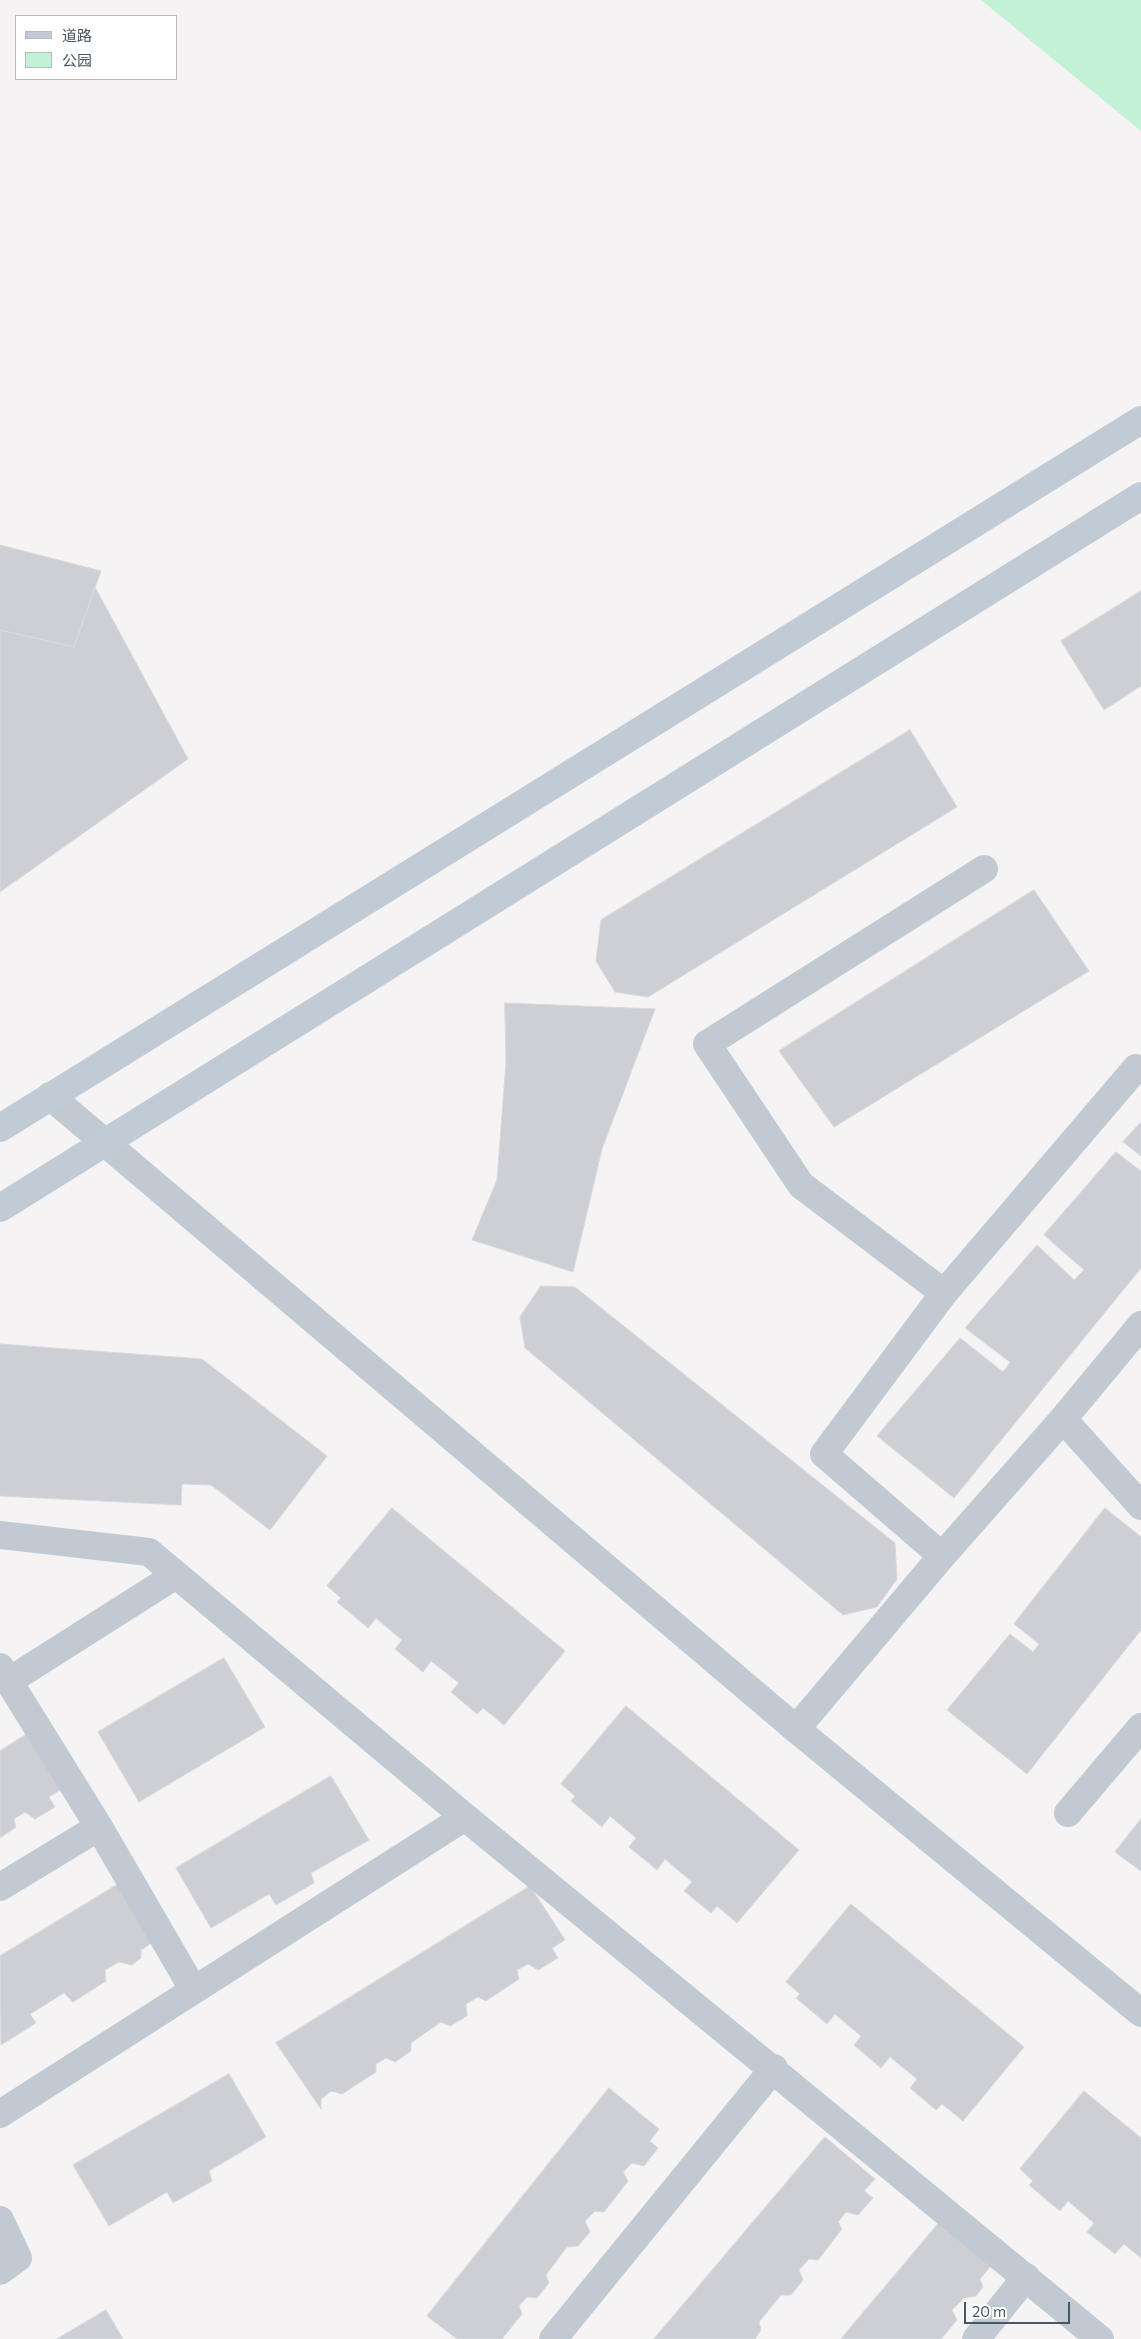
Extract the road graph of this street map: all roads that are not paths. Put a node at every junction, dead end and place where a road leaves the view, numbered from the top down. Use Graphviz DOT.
graph roads {
  1 [pos="1141,420"];
  2 [pos="1141,496"];
  3 [pos="984,869"];
  4 [pos="1136,1068"];
  5 [pos="50,1096"];
  6 [pos="0,1128"];
  7 [pos="105,1142"];
  8 [pos="0,1208"];
  9 [pos="944,1293"];
  10 [pos="1141,1325"];
  11 [pos="1063,1419"];
  12 [pos="1141,1506"];
  13 [pos="0,1536"];
  14 [pos="942,1556"];
  15 [pos="176,1574"];
  16 [pos="5,1674"];
  17 [pos="1141,1727"];
  18 [pos="796,1729"];
  19 [pos="1068,1813"];
  20 [pos="465,1817"];
  21 [pos="99,1827"];
  22 [pos="0,1887"];
  23 [pos="193,1989"];
  24 [pos="1141,2013"];
  25 [pos="774,2068"];
  26 [pos="0,2114"];
  27 [pos="0,2220"];
  28 [pos="0,2271"];
  29 [pos="1026,2278"];
  30 [pos="553,2339"];
  31 [pos="976,2339"];
  32 [pos="1100,2339"];
  1 -- 5 [label="street"];
  2 -- 7 [label="street"];
  3 -- 9 [label="street"];
  4 -- 9 [label="street"];
  5 -- 6 [label="street"];
  5 -- 7 [label="street"];
  7 -- 8 [label="street"];
  7 -- 18 [label="street"];
  9 -- 14 [label="street"];
  10 -- 11 [label="street"];
  11 -- 12 [label="street"];
  11 -- 14 [label="street"];
  13 -- 15 [label="street"];
  14 -- 18 [label="street"];
  15 -- 16 [label="street"];
  15 -- 20 [label="street"];
  16 -- 21 [label="street"];
  17 -- 19 [label="street"];
  18 -- 24 [label="street"];
  20 -- 23 [label="street"];
  20 -- 25 [label="street"];
  21 -- 22 [label="street"];
  21 -- 23 [label="street"];
  23 -- 26 [label="street"];
  25 -- 29 [label="street"];
  25 -- 30 [label="street"];
  27 -- 28 [label="street"];
  29 -- 31 [label="street"];
  29 -- 32 [label="street"];
}
